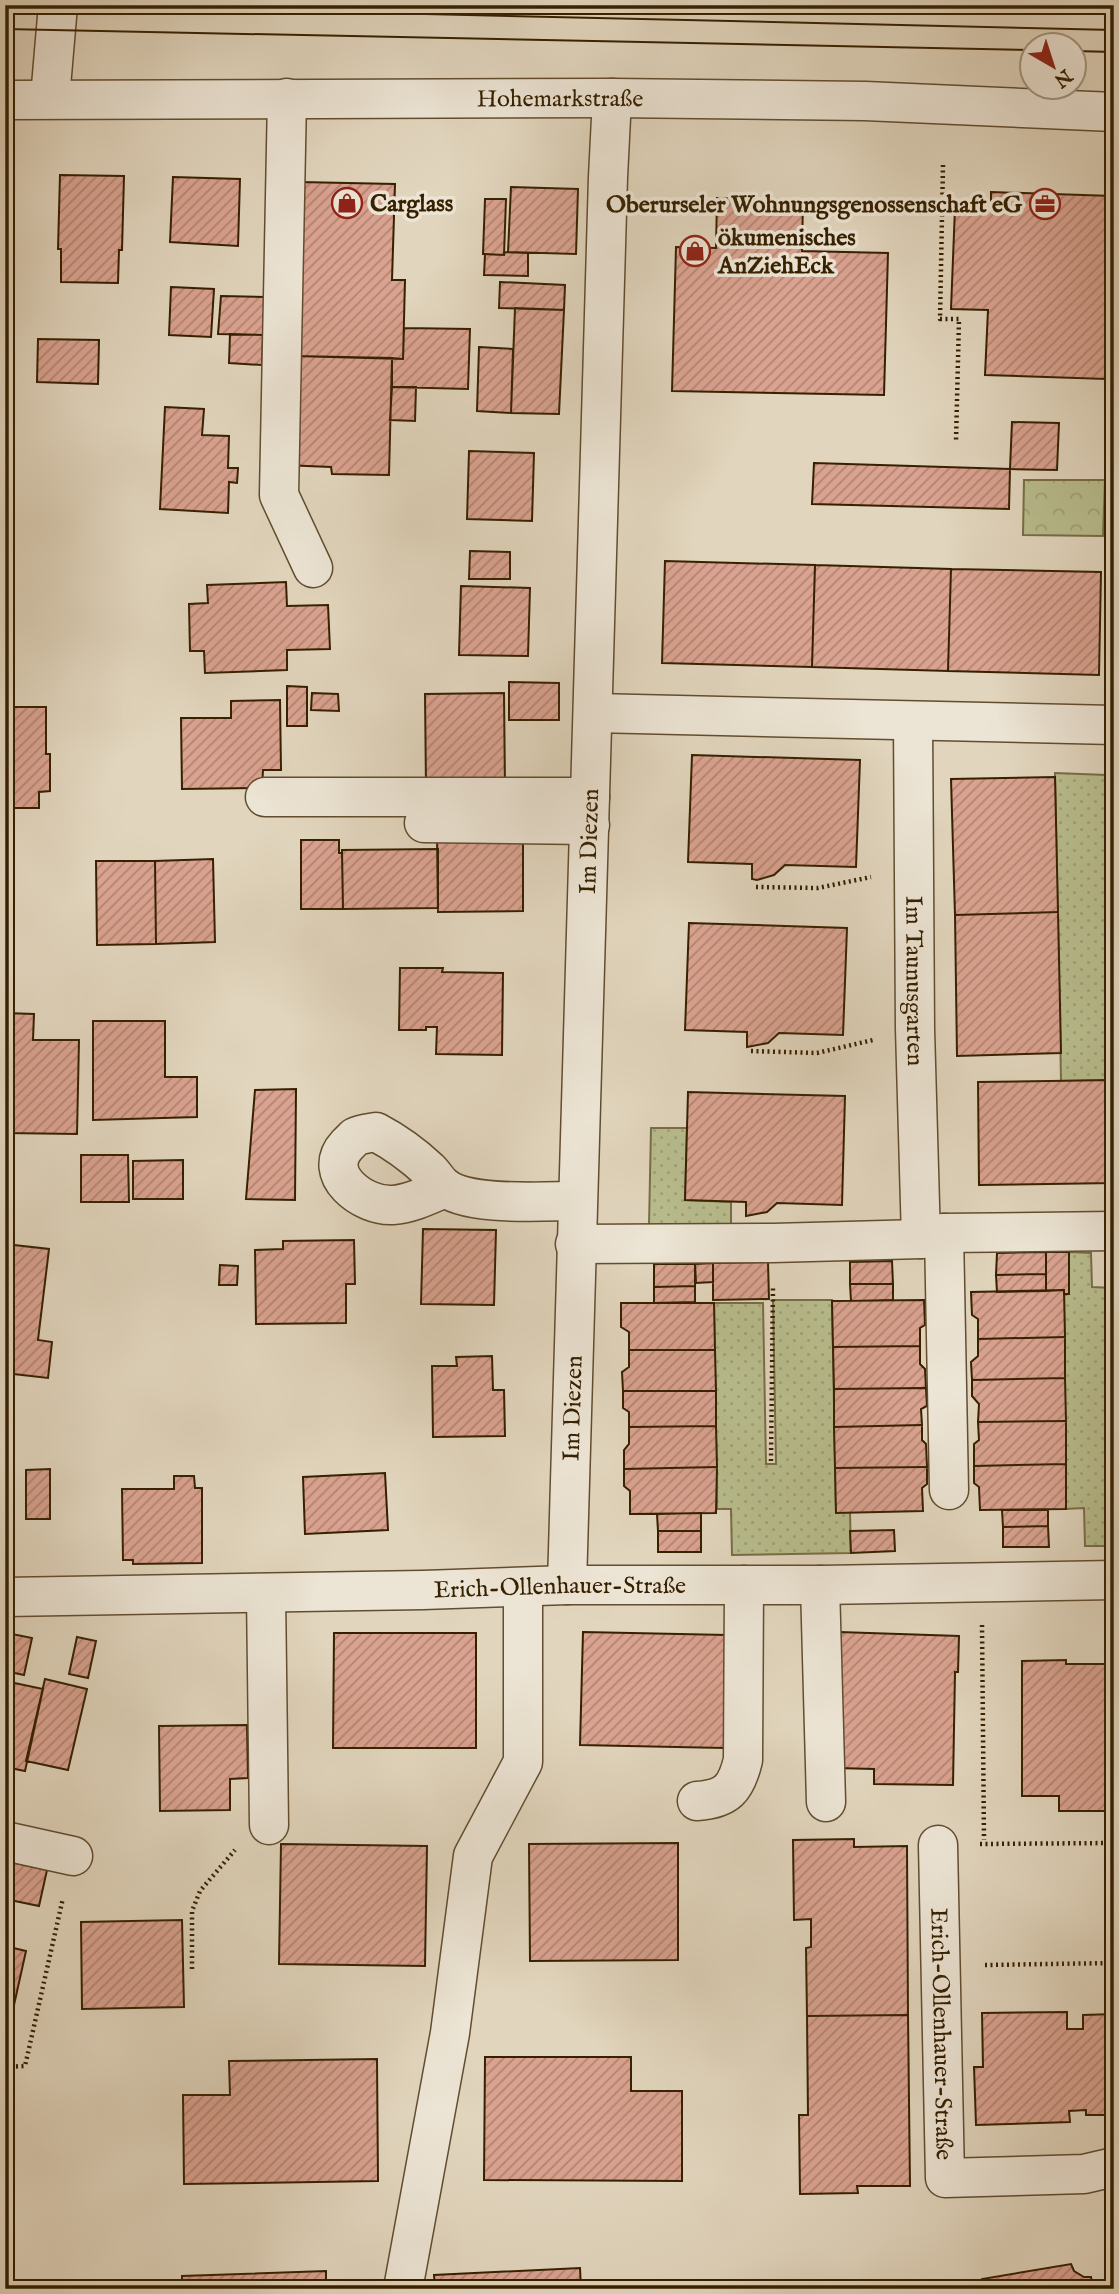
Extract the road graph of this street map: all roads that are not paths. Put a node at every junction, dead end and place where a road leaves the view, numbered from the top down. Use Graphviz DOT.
graph roads {
  1 [pos="58,5"];
  2 [pos="50,98"];
  3 [pos="287,98"];
  4 [pos="612,98"];
  5 [pos="5,100"];
  6 [pos="1114,112"];
  7 [pos="313,568"];
  8 [pos="593,713"];
  9 [pos="913,722"];
  10 [pos="1114,725"];
  11 [pos="265,797"];
  12 [pos="590,811"];
  13 [pos="397,822"];
  14 [pos="445,1188"];
  15 [pos="577,1201"];
  16 [pos="1114,1231"];
  17 [pos="933,1236"];
  18 [pos="575,1244"];
  19 [pos="949,1490"];
  20 [pos="1114,1580"];
  21 [pos="566,1585"];
  22 [pos="744,1585"];
  23 [pos="820,1585"];
  24 [pos="523,1587"];
  25 [pos="266,1593"];
  26 [pos="5,1597"];
  27 [pos="697,1801"];
  28 [pos="825,1802"];
  29 [pos="269,1825"];
  30 [pos="5,1842"];
  31 [pos="937,1845"];
  32 [pos="73,1856"];
  33 [pos="1114,2167"];
  34 [pos="403,2289"];
  1 -- 2 [label="street"];
  2 -- 3 [label="street, Hohemarkstraße"];
  2 -- 5 [label="street, Hohemarkstraße"];
  3 -- 4 [label="street, Hohemarkstraße"];
  3 -- 7 [label="street"];
  4 -- 6 [label="street, Hohemarkstraße"];
  4 -- 8 [label="street, Im Diezen"];
  8 -- 9 [label="street"];
  8 -- 12 [label="street, Im Diezen"];
  9 -- 10 [label="street"];
  9 -- 17 [label="street, Im Taunusgarten"];
  11 -- 12 [label="street"];
  12 -- 13 [label="street"];
  12 -- 15 [label="street, Im Diezen"];
  14 -- 15 [label="street"];
  15 -- 18 [label="street, Im Diezen"];
  16 -- 17 [label="street"];
  17 -- 18 [label="street"];
  17 -- 19 [label="street"];
  18 -- 21 [label="street, Im Diezen"];
  20 -- 23 [label="street, Erich-Ollenhauer-Straße"];
  21 -- 22 [label="street, Erich-Ollenhauer-Straße"];
  21 -- 24 [label="street, Erich-Ollenhauer-Straße"];
  22 -- 23 [label="street, Erich-Ollenhauer-Straße"];
  22 -- 27 [label="street"];
  23 -- 28 [label="street"];
  24 -- 25 [label="street, Erich-Ollenhauer-Straße"];
  24 -- 34 [label="street"];
  25 -- 26 [label="street, Erich-Ollenhauer-Straße"];
  25 -- 29 [label="street"];
  30 -- 32 [label="street"];
  31 -- 33 [label="street, Erich-Ollenhauer-Straße"];
}
